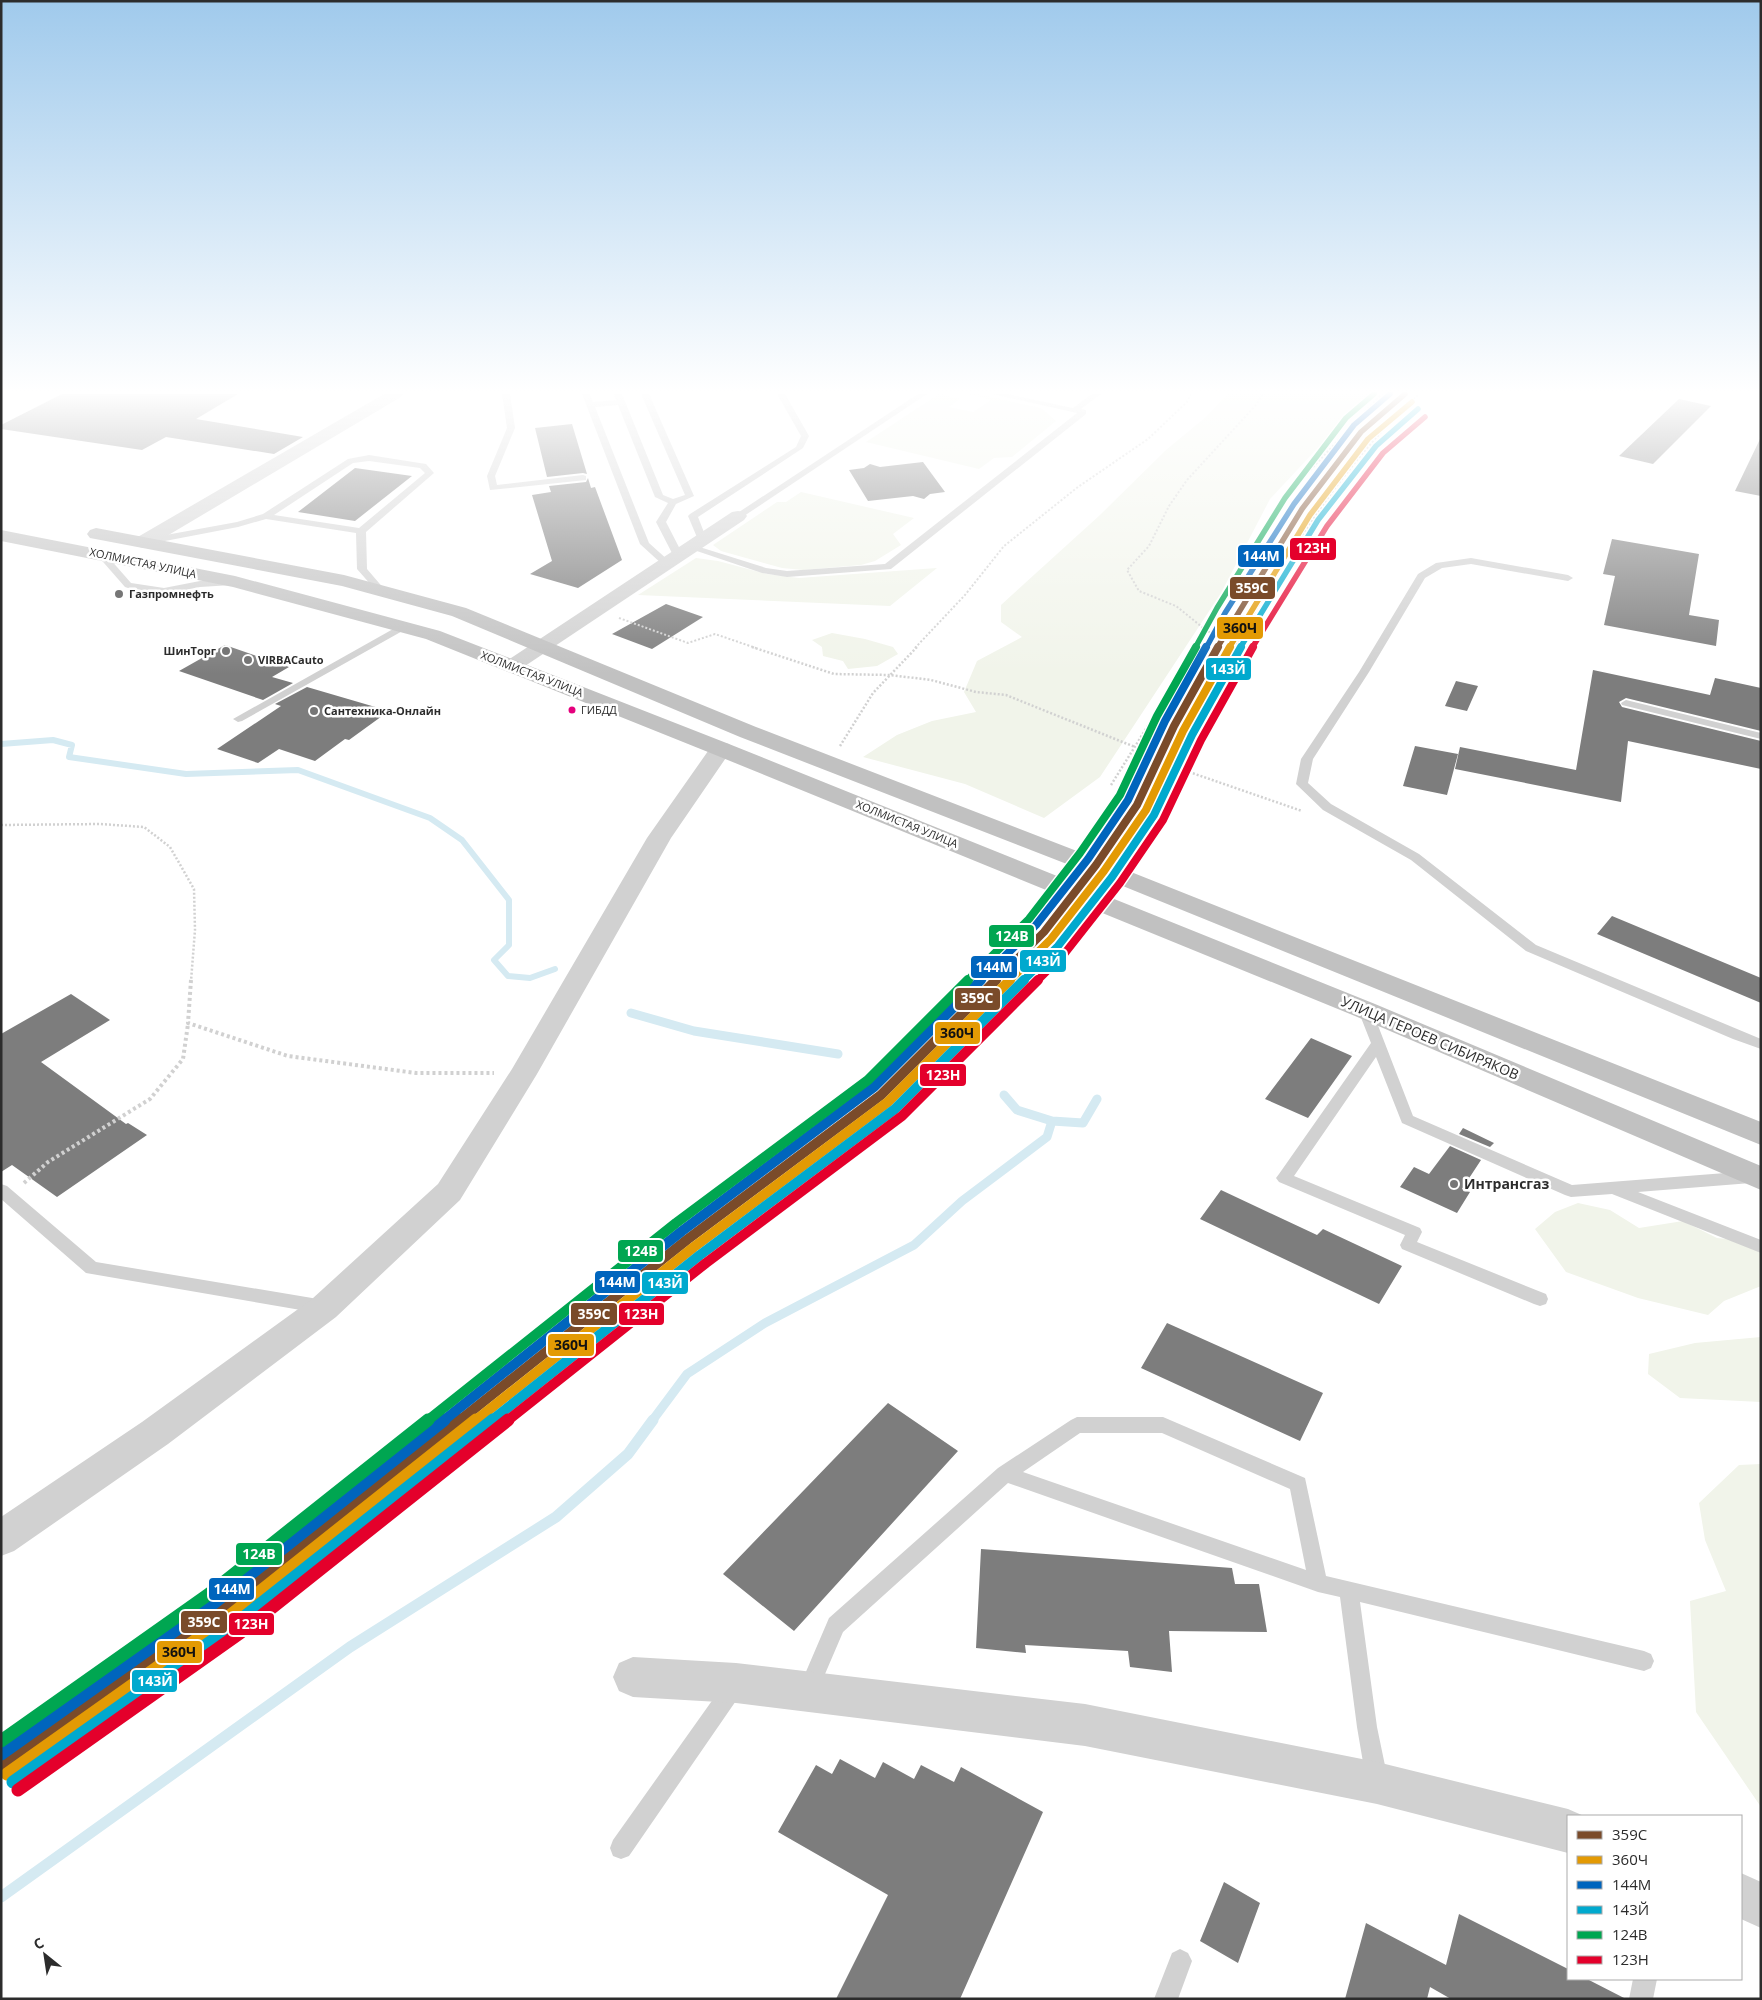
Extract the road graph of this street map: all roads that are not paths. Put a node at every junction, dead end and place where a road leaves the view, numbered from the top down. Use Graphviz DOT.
graph roads {
  1 [pos="236,487"];
  2 [pos="310,487"];
  3 [pos="413,487"];
  4 [pos="623,487"];
  5 [pos="655,487"];
  6 [pos="686,487"];
  7 [pos="738,487"];
  8 [pos="781,487"];
  9 [pos="989,487"];
  10 [pos="673,502"];
  11 [pos="1,516"];
  12 [pos="266,516"];
  13 [pos="738,516"];
  14 [pos="361,531"];
  15 [pos="1,535"];
  16 [pos="143,542"];
  17 [pos="684,551"];
  18 [pos="1568,578"];
  19 [pos="382,592"];
  20 [pos="402,626"];
  21 [pos="542,645"];
  22 [pos="512,666"];
  23 [pos="1626,703"];
  24 [pos="238,719"];
  25 [pos="1761,736"];
  26 [pos="721,749"];
  27 [pos="1097,901"];
  28 [pos="1365,1010"];
  29 [pos="1378,1044"];
  30 [pos="1761,1044"];
  31 [pos="1761,1134"];
  32 [pos="1758,1178"];
  33 [pos="1613,1188"];
  34 [pos="5,1193"];
  35 [pos="1761,1247"];
  36 [pos="1540,1300"];
  37 [pos="324,1308"];
  38 [pos="1005,1474"];
  39 [pos="1,1539"];
  40 [pos="1318,1583"];
  41 [pos="1349,1590"];
  42 [pos="1644,1661"];
  43 [pos="633,1677"];
  44 [pos="736,1683"];
  45 [pos="807,1691"];
  46 [pos="1377,1783"];
  47 [pos="1567,1831"];
  48 [pos="621,1848"];
  49 [pos="1742,1896"];
  50 [pos="1761,1905"];
  51 [pos="1180,1961"];
  52 [pos="1644,1980"];
  53 [pos="1166,1999"];
  54 [pos="1641,1999"];
  1 -- 16 [label="street, ХОЛМИСТАЯ УЛИЦА"];
  2 -- 12 [label="lane"];
  3 -- 14 [label="lane"];
  4 -- 17 [label="lane"];
  5 -- 10 [label="lane"];
  6 -- 10 [label="lane"];
  7 -- 17 [label="lane"];
  8 -- 13 [label="lane"];
  9 -- 17 [label="lane"];
  10 -- 17 [label="lane"];
  11 -- 16 [label="highway, ХОЛМИСТАЯ УЛИЦА"];
  12 -- 14 [label="lane"];
  12 -- 16 [label="lane"];
  13 -- 17 [label="street"];
  14 -- 19 [label="lane"];
  15 -- 20 [label="highway, ХОЛМИСТАЯ УЛИЦА"];
  16 -- 19 [label="highway, ХОЛМИСТАЯ УЛИЦА"];
  17 -- 21 [label="street"];
  18 -- 30 [label="lane"];
  19 -- 21 [label="highway, ХОЛМИСТАЯ УЛИЦА"];
  20 -- 22 [label="highway, ХОЛМИСТАЯ УЛИЦА"];
  20 -- 24 [label="lane"];
  21 -- 22 [label="street"];
  21 -- 31 [label="highway, ХОЛМИСТАЯ УЛИЦА"];
  22 -- 26 [label="highway, ХОЛМИСТАЯ УЛИЦА"];
  23 -- 25 [label="lane"];
  26 -- 27 [label="highway, ХОЛМИСТАЯ УЛИЦА"];
  26 -- 37 [label="street"];
  27 -- 28 [label="highway, УЛИЦА ГЕРОЕВ СИБИРЯКОВ"];
  28 -- 29 [label="lane"];
  28 -- 32 [label="highway, УЛИЦА ГЕРОЕВ СИБИРЯКОВ"];
  29 -- 33 [label="lane"];
  29 -- 36 [label="lane"];
  32 -- 33 [label="lane"];
  33 -- 35 [label="lane"];
  34 -- 37 [label="lane"];
  37 -- 39 [label="street"];
  38 -- 40 [label="lane"];
  38 -- 40 [label="lane"];
  38 -- 45 [label="lane"];
  40 -- 41 [label="lane"];
  41 -- 42 [label="lane"];
  41 -- 46 [label="lane"];
  43 -- 44 [label="street"];
  44 -- 45 [label="street"];
  44 -- 48 [label="lane"];
  45 -- 46 [label="street"];
  46 -- 47 [label="street"];
  49 -- 50 [label="street"];
  51 -- 53 [label="lane"];
  52 -- 54 [label="lane"];
}
